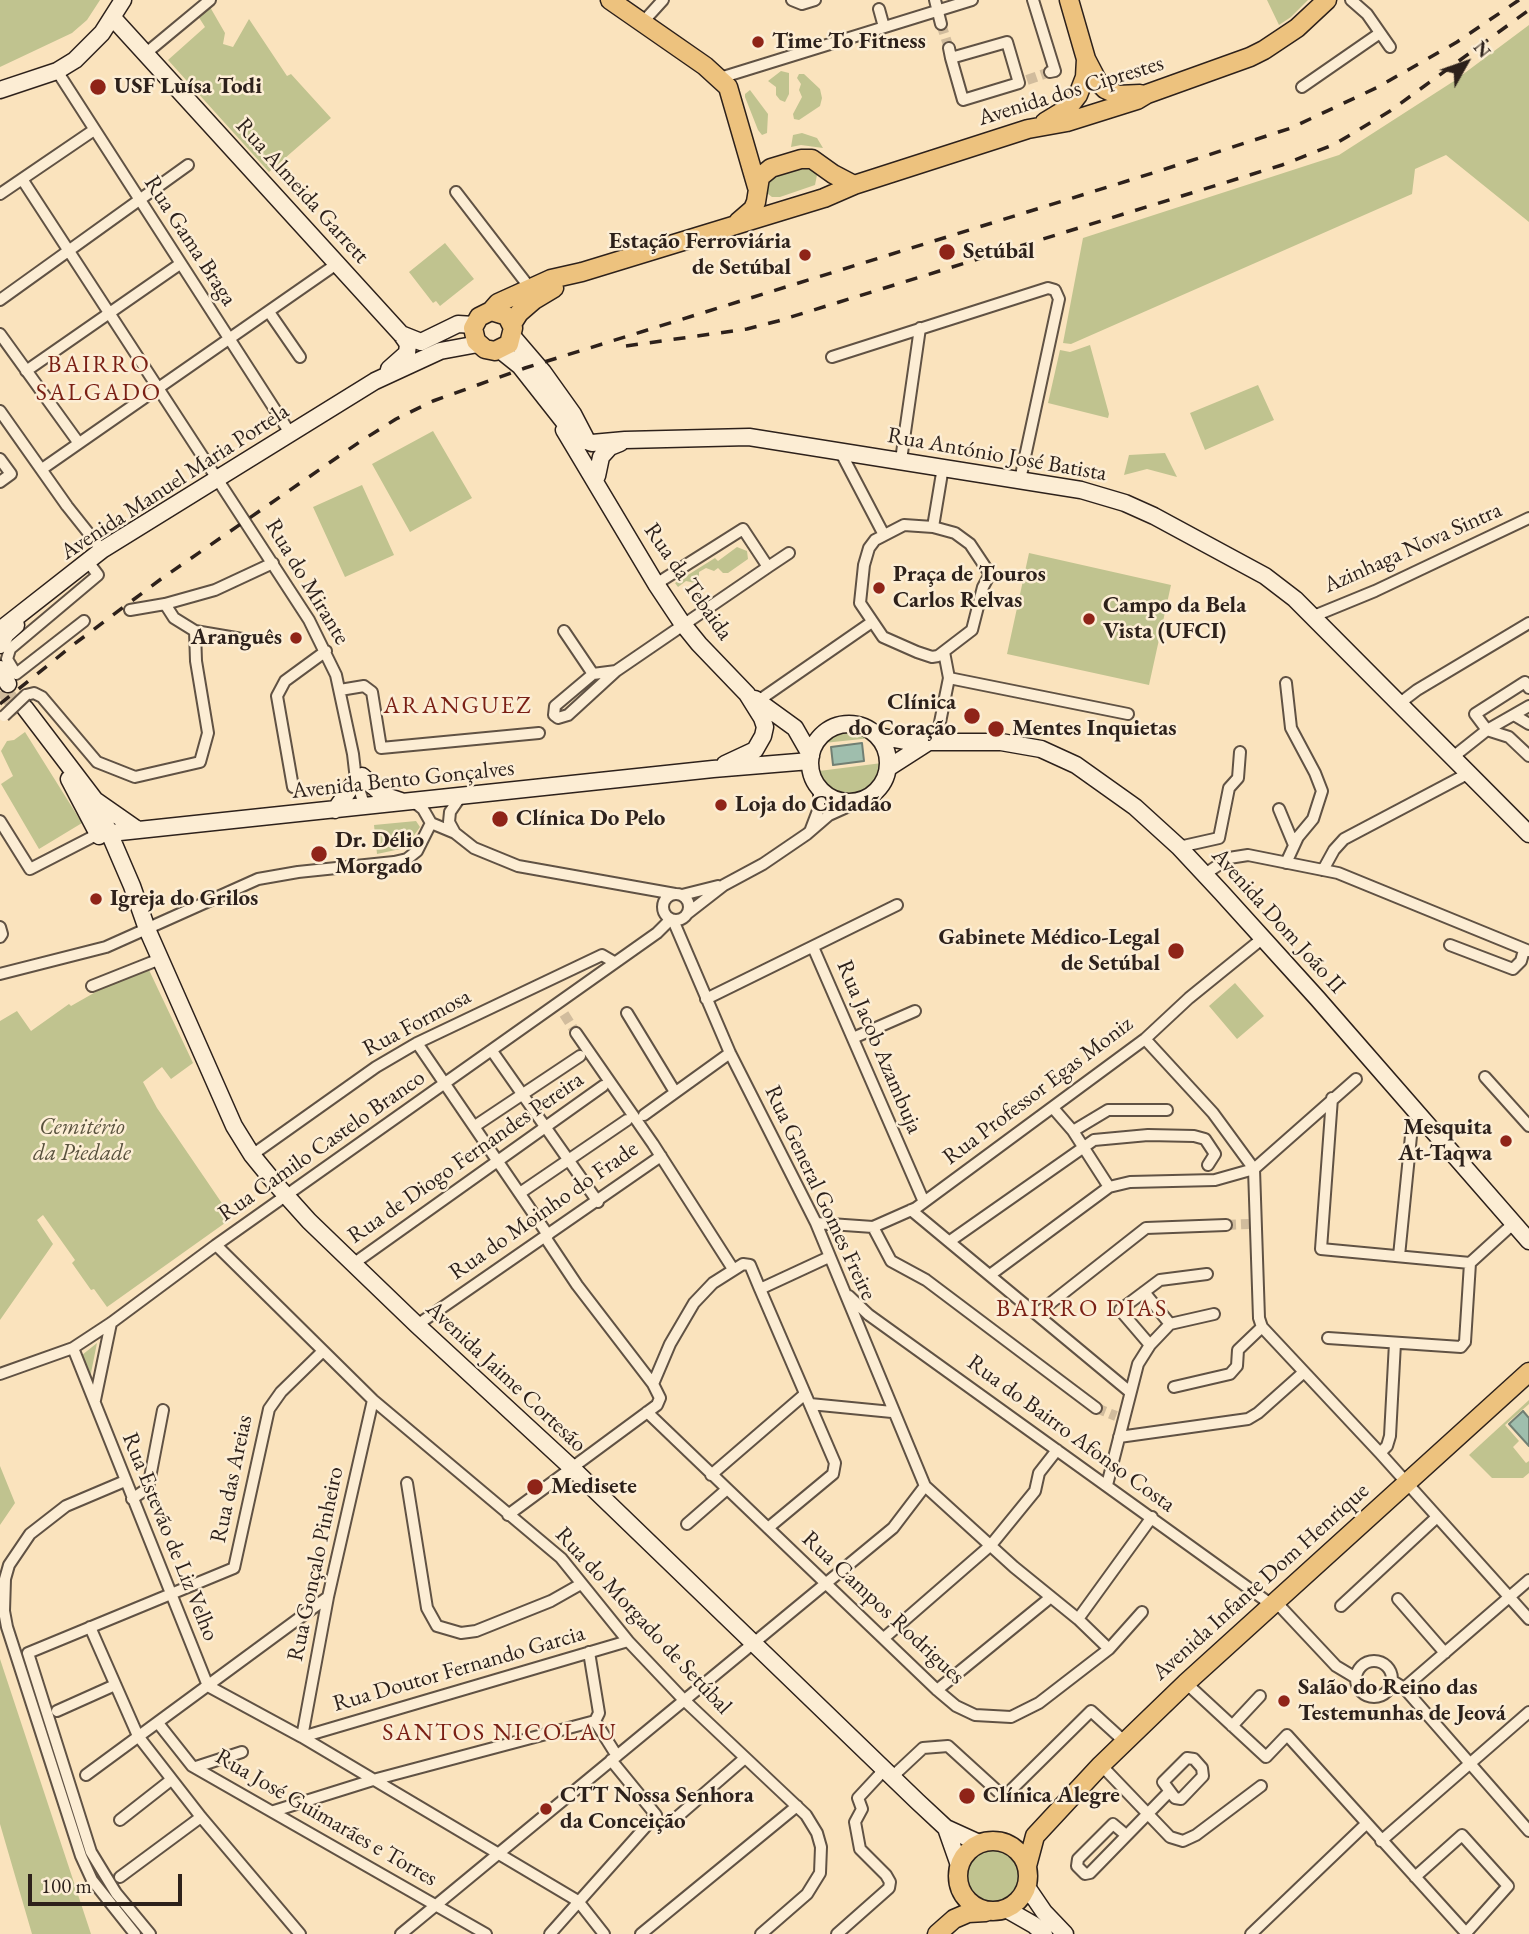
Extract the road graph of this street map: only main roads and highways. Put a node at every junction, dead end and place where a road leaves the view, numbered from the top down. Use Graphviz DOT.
graph roads {
  1 [pos="123,0"];
  2 [pos="610,0"];
  3 [pos="1327,0"];
  4 [pos="1070,1"];
  5 [pos="113,18"];
  6 [pos="1086,59"];
  7 [pos="0,90"];
  8 [pos="1147,94"];
  9 [pos="1039,126"];
  10 [pos="747,146"];
  11 [pos="821,164"];
  12 [pos="781,165"];
  13 [pos="854,185"];
  14 [pos="757,190"];
  15 [pos="814,201"];
  16 [pos="785,210"];
  17 [pos="734,224"];
  18 [pos="582,272"];
  19 [pos="491,311"];
  20 [pos="474,325"];
  21 [pos="513,330"];
  22 [pos="401,334"];
  23 [pos="478,344"];
  24 [pos="500,350"];
  25 [pos="375,381"];
  26 [pos="551,407"];
  27 [pos="573,414"];
  28 [pos="625,440"];
  29 [pos="587,442"];
  30 [pos="598,482"];
  31 [pos="134,533"];
  32 [pos="3,623"];
  33 [pos="0,645"];
  34 [pos="0,669"];
  35 [pos="4,686"];
  36 [pos="752,698"];
  37 [pos="15,710"];
  38 [pos="795,728"];
  39 [pos="826,732"];
  40 [pos="878,736"];
  41 [pos="933,742"];
  42 [pos="811,758"];
  43 [pos="778,765"];
  44 [pos="888,768"];
  45 [pos="713,769"];
  46 [pos="817,783"];
  47 [pos="95,800"];
  48 [pos="408,802"];
  49 [pos="335,810"];
  50 [pos="138,830"];
  51 [pos="104,833"];
  52 [pos="1529,834"];
  53 [pos="122,863"];
  54 [pos="147,929"];
  55 [pos="1529,1241"];
  56 [pos="1529,1371"];
  57 [pos="946,1828"];
  58 [pos="1034,1836"];
  59 [pos="979,1843"];
  60 [pos="1008,1844"];
  61 [pos="1027,1866"];
  62 [pos="958,1871"];
  63 [pos="1027,1887"];
  64 [pos="998,1910"];
  65 [pos="954,1919"];
  66 [pos="937,1934"];
  67 [pos="1044,1934"];
  68 [pos="1065,1934"];
  1 -- 5 [label="main road"];
  2 -- 10 [label="main road"];
  3 -- 8 [label="main road, Avenida dos Ciprestes"];
  4 -- 6 [label="main road"];
  5 -- 7 [label="main road"];
  5 -- 22 [label="main road, Rua Almeida Garrett"];
  6 -- 8 [label="main road"];
  6 -- 9 [label="main road"];
  8 -- 9 [label="main road, Avenida dos Ciprestes"];
  9 -- 13 [label="main road, Avenida dos Ciprestes"];
  10 -- 12 [label="main road"];
  10 -- 14 [label="main road"];
  11 -- 12 [label="main road"];
  11 -- 13 [label="main road"];
  11 -- 15 [label="main road"];
  12 -- 14 [label="main road"];
  13 -- 15 [label="main road, Avenida dos Ciprestes"];
  14 -- 16 [label="main road"];
  14 -- 17 [label="main road"];
  15 -- 16 [label="main road, Avenida dos Ciprestes"];
  16 -- 17 [label="main road, Avenida dos Ciprestes"];
  17 -- 18 [label="main road, Avenida dos Ciprestes"];
  18 -- 19 [label="main road, Avenida dos Ciprestes"];
  18 -- 21 [label="main road, Avenida dos Ciprestes"];
  19 -- 20 [label="main road, Avenida dos Ciprestes"];
  19 -- 21 [label="main road"];
  20 -- 22 [label="main road, Avenida dos Ciprestes"];
  20 -- 23 [label="main road"];
  21 -- 24 [label="main road, Avenida dos Ciprestes"];
  21 -- 27 [label="main road"];
  22 -- 25 [label="main road, Avenida Manuel Maria Portela"];
  23 -- 24 [label="main road"];
  23 -- 25 [label="main road, Avenida Manuel Maria Portela"];
  24 -- 26 [label="main road"];
  25 -- 31 [label="main road, Avenida Manuel Maria Portela"];
  26 -- 29 [label="main road"];
  26 -- 30 [label="main road"];
  27 -- 28 [label="main road"];
  27 -- 29 [label="main road"];
  28 -- 29 [label="main road, Rua António José Batista"];
  28 -- 30 [label="main road"];
  28 -- 52 [label="main road, Rua António José Batista"];
  29 -- 30 [label="main road"];
  30 -- 36 [label="main road, Rua da Tebaida"];
  31 -- 32 [label="main road, Avenida Manuel Maria Portela"];
  31 -- 33 [label="main road"];
  34 -- 35 [label="main road"];
  36 -- 38 [label="main road"];
  36 -- 45 [label="main road"];
  37 -- 47 [label="main road, Avenida Jaime Cortesão"];
  37 -- 51 [label="main road, Avenida Jaime Cortesão"];
  38 -- 39 [label="main road"];
  38 -- 42 [label="main road"];
  39 -- 40 [label="main road"];
  39 -- 42 [label="main road"];
  40 -- 41 [label="main road, Avenida Dom João II"];
  40 -- 44 [label="main road"];
  41 -- 44 [label="main road"];
  41 -- 55 [label="main road, Avenida Dom João II"];
  42 -- 43 [label="main road, Avenida Bento Gonçalves"];
  42 -- 46 [label="main road"];
  43 -- 45 [label="main road, Avenida Bento Gonçalves"];
  43 -- 46 [label="main road"];
  44 -- 46 [label="main road"];
  45 -- 48 [label="main road, Avenida Bento Gonçalves"];
  47 -- 50 [label="main road"];
  47 -- 51 [label="main road, Avenida Jaime Cortesão"];
  48 -- 49 [label="main road, Avenida Bento Gonçalves"];
  48 -- 49 [label="main road"];
  49 -- 50 [label="main road, Avenida Bento Gonçalves"];
  50 -- 51 [label="main road, Avenida Bento Gonçalves"];
  50 -- 53 [label="main road"];
  51 -- 53 [label="main road, Avenida Jaime Cortesão"];
  51 -- 54 [label="main road, Avenida Jaime Cortesão"];
  53 -- 54 [label="main road, Avenida Jaime Cortesão"];
  54 -- 57 [label="main road, Avenida Jaime Cortesão"];
  56 -- 58 [label="main road, Avenida Infante Dom Henrique"];
  57 -- 59 [label="main road, Avenida Jaime Cortesão"];
  57 -- 62 [label="main road, Avenida Jaime Cortesão"];
  58 -- 60 [label="main road, Avenida Infante Dom Henrique"];
  58 -- 61 [label="main road"];
  59 -- 60 [label="main road"];
  59 -- 62 [label="main road"];
  60 -- 61 [label="main road"];
  61 -- 63 [label="main road"];
  62 -- 64 [label="main road"];
  62 -- 65 [label="main road"];
  63 -- 64 [label="main road"];
  63 -- 68 [label="main road"];
  64 -- 65 [label="main road"];
  64 -- 67 [label="main road"];
  65 -- 66 [label="main road"];
}
